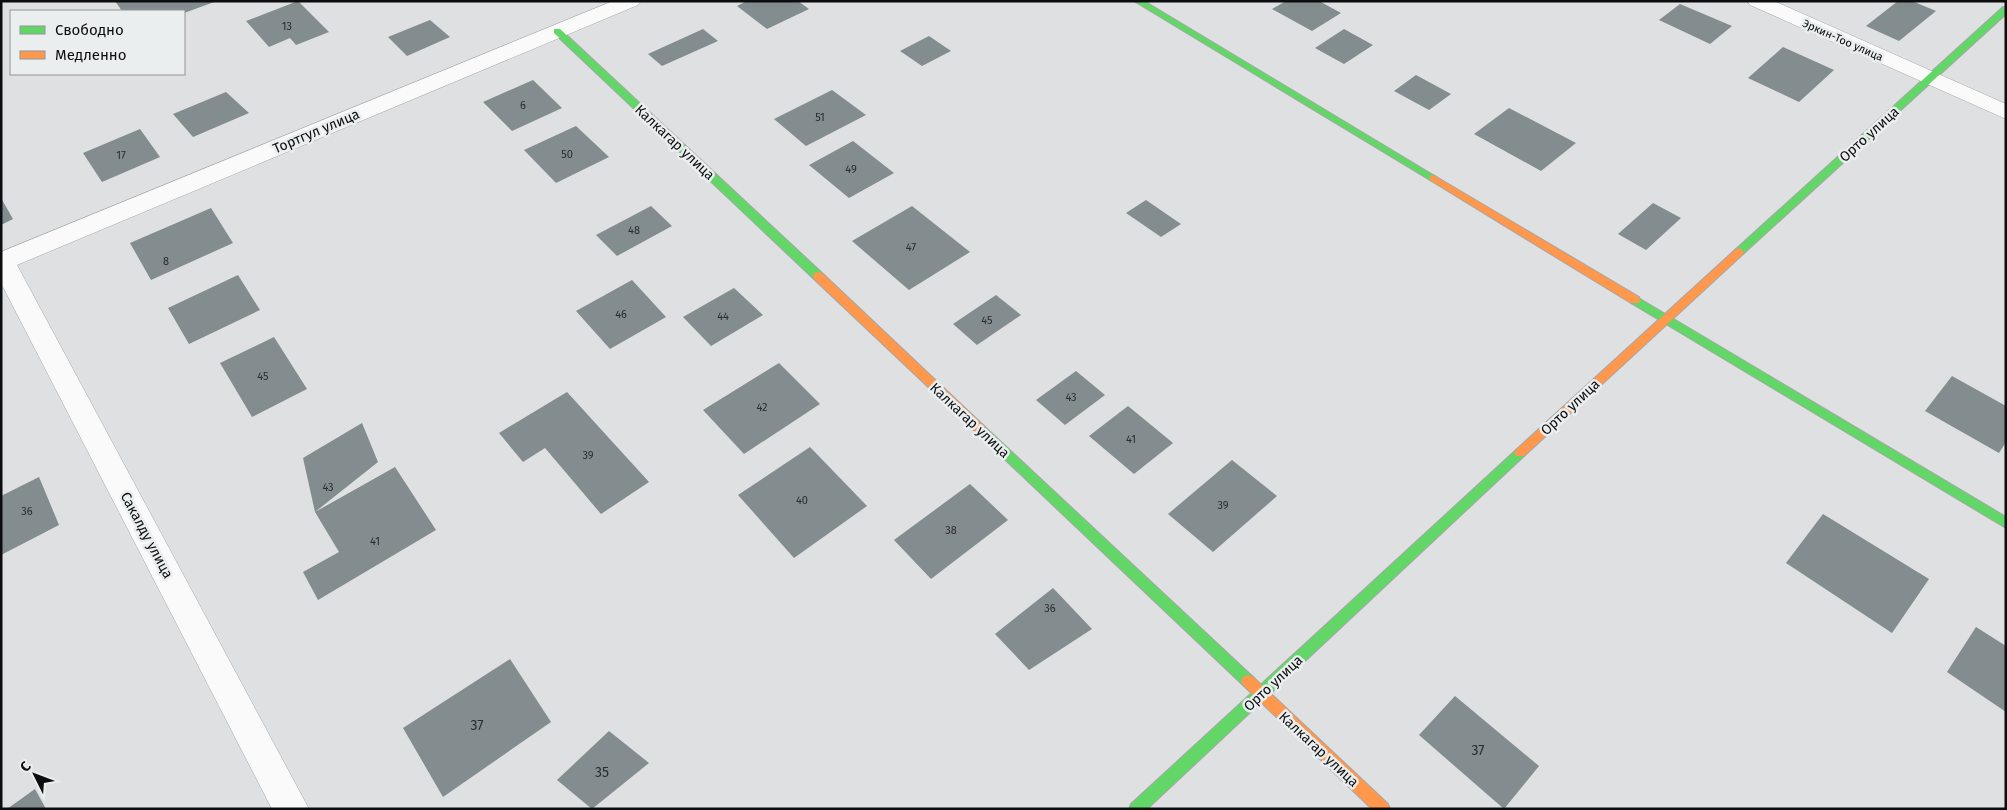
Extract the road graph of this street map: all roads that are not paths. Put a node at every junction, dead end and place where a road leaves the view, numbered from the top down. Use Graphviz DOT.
graph roads {
  1 [pos="631,1"];
  2 [pos="1138,1"];
  3 [pos="1757,1"];
  4 [pos="2006,9"];
  5 [pos="557,31"];
  6 [pos="1930,79"];
  7 [pos="2006,112"];
  8 [pos="2,262"];
  9 [pos="1666,318"];
  10 [pos="2006,522"];
  11 [pos="1261,694"];
  12 [pos="291,809"];
  13 [pos="1136,809"];
  14 [pos="1383,809"];
  1 -- 5 [label="street, Тортгул улица"];
  2 -- 9 [label="street"];
  3 -- 6 [label="street, Эркин-Тоо улица"];
  4 -- 6 [label="street, Орто улица"];
  5 -- 8 [label="street, Тортгул улица"];
  5 -- 11 [label="street, Калкагар улица"];
  6 -- 7 [label="street, Эркин-Тоо улица"];
  6 -- 9 [label="street, Орто улица"];
  8 -- 12 [label="street, Сакалду улица"];
  9 -- 10 [label="street"];
  9 -- 11 [label="street, Орто улица"];
  11 -- 13 [label="street, Орто улица"];
  11 -- 14 [label="street, Калкагар улица"];
}
